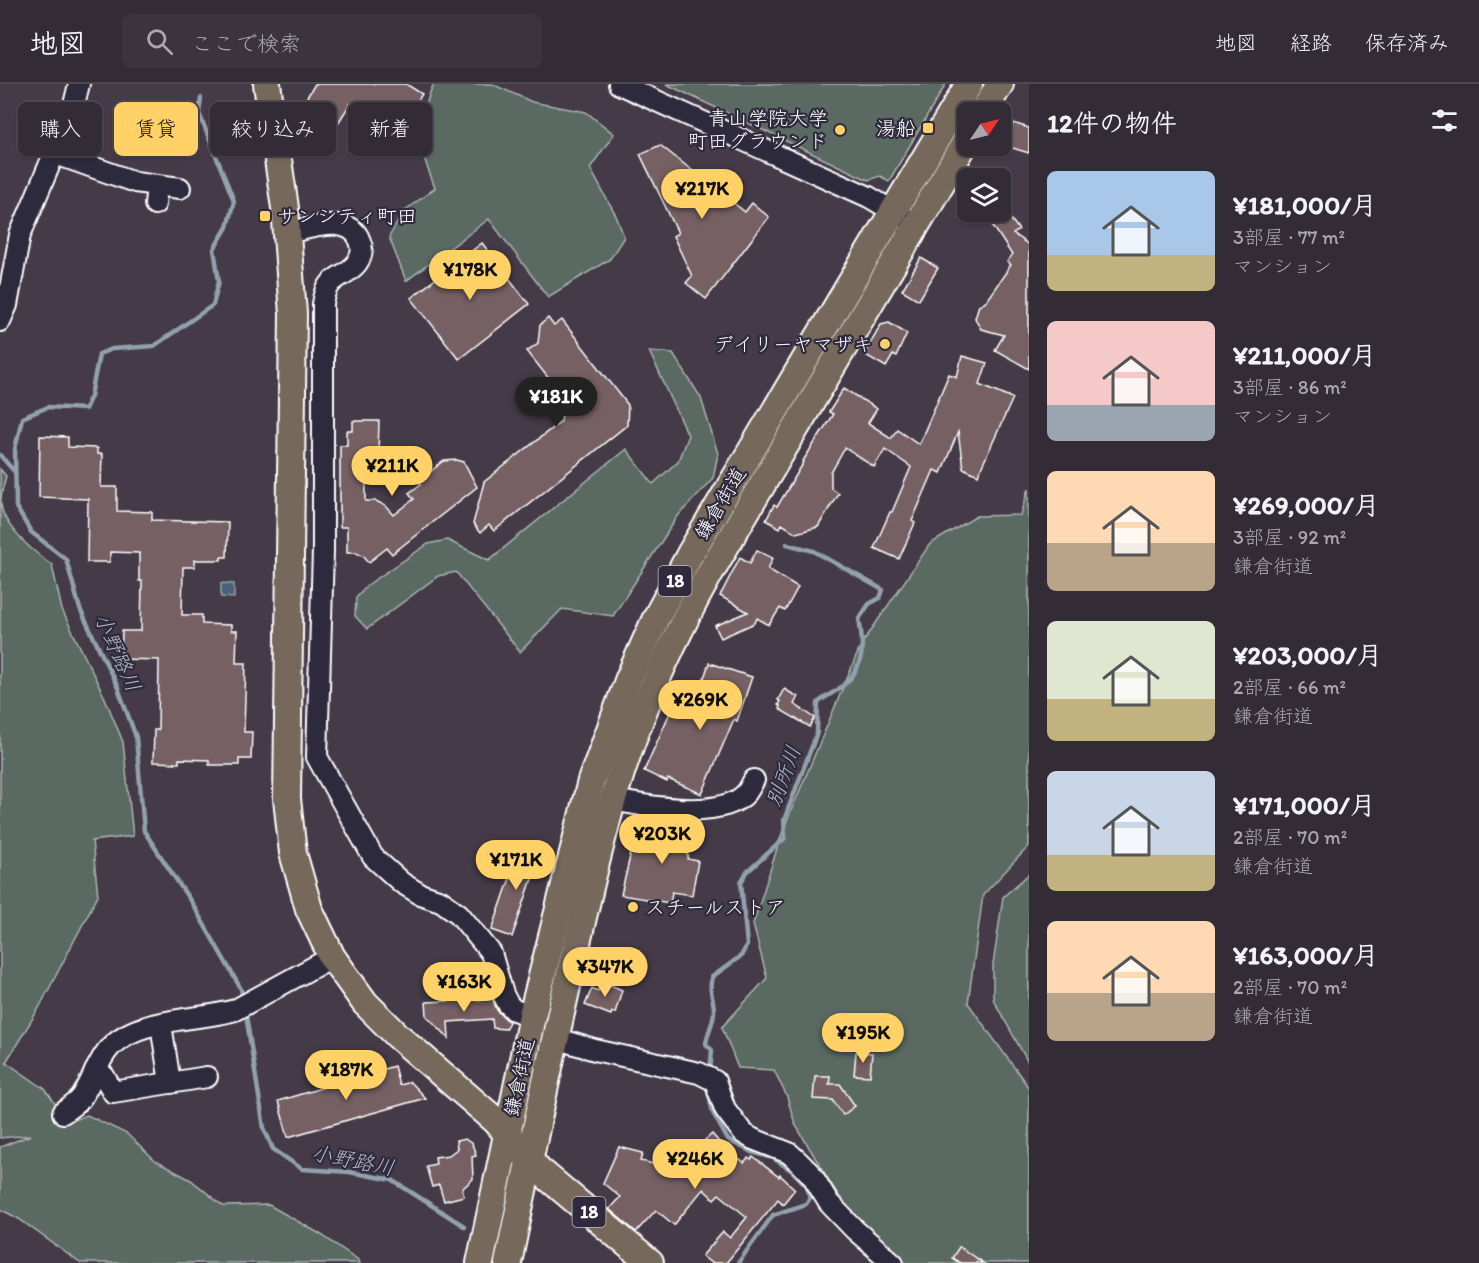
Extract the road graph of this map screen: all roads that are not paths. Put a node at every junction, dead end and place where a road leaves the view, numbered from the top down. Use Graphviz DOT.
graph roads {
  1 [pos="80,84"];
  2 [pos="267,84"];
  3 [pos="619,84"];
  4 [pos="969,84"];
  5 [pos="1000,84"];
  6 [pos="74,102"];
  7 [pos="989,102"];
  8 [pos="52,156"];
  9 [pos="61,156"];
  10 [pos="957,156"];
  11 [pos="180,188"];
  12 [pos="894,212"];
  13 [pos="916,225"];
  14 [pos="287,233"];
  15 [pos="0,321"];
  16 [pos="754,780"];
  17 [pos="613,801"];
  18 [pos="333,957"];
  19 [pos="532,1016"];
  20 [pos="161,1024"];
  21 [pos="554,1038"];
  22 [pos="95,1071"];
  23 [pos="207,1077"];
  24 [pos="170,1083"];
  25 [pos="63,1113"];
  26 [pos="507,1132"];
  27 [pos="529,1160"];
  28 [pos="480,1263"];
  29 [pos="508,1263"];
  30 [pos="650,1263"];
  31 [pos="892,1263"];
  1 -- 6 [label="street"];
  2 -- 14 [label="main road, 18"];
  3 -- 12 [label="street"];
  4 -- 12 [label="main road, 鎌倉街道 / 18"];
  5 -- 7 [label="main road"];
  8 -- 15 [label="street"];
  9 -- 11 [label="street"];
  10 -- 13 [label="main road, 鎌倉街道 / 18"];
  12 -- 13 [label="street"];
  12 -- 19 [label="main road, 鎌倉街道 / 18"];
  13 -- 17 [label="main road, 鎌倉街道 / 18"];
  14 -- 18 [label="main road, 18"];
  14 -- 19 [label="street"];
  16 -- 17 [label="street"];
  17 -- 21 [label="main road, 鎌倉街道 / 18"];
  18 -- 20 [label="street"];
  18 -- 26 [label="main road, 18"];
  19 -- 26 [label="main road, 鎌倉街道 / 18"];
  20 -- 22 [label="street"];
  20 -- 24 [label="street"];
  21 -- 27 [label="main road, 鎌倉街道 / 18"];
  21 -- 31 [label="street"];
  22 -- 24 [label="street"];
  22 -- 25 [label="street"];
  23 -- 24 [label="street"];
  26 -- 27 [label="main road, 鎌倉街道 / 18"];
  26 -- 28 [label="main road, 18"];
  27 -- 29 [label="main road, 18"];
  27 -- 30 [label="main road, 鎌倉街道 / 18"];
}
